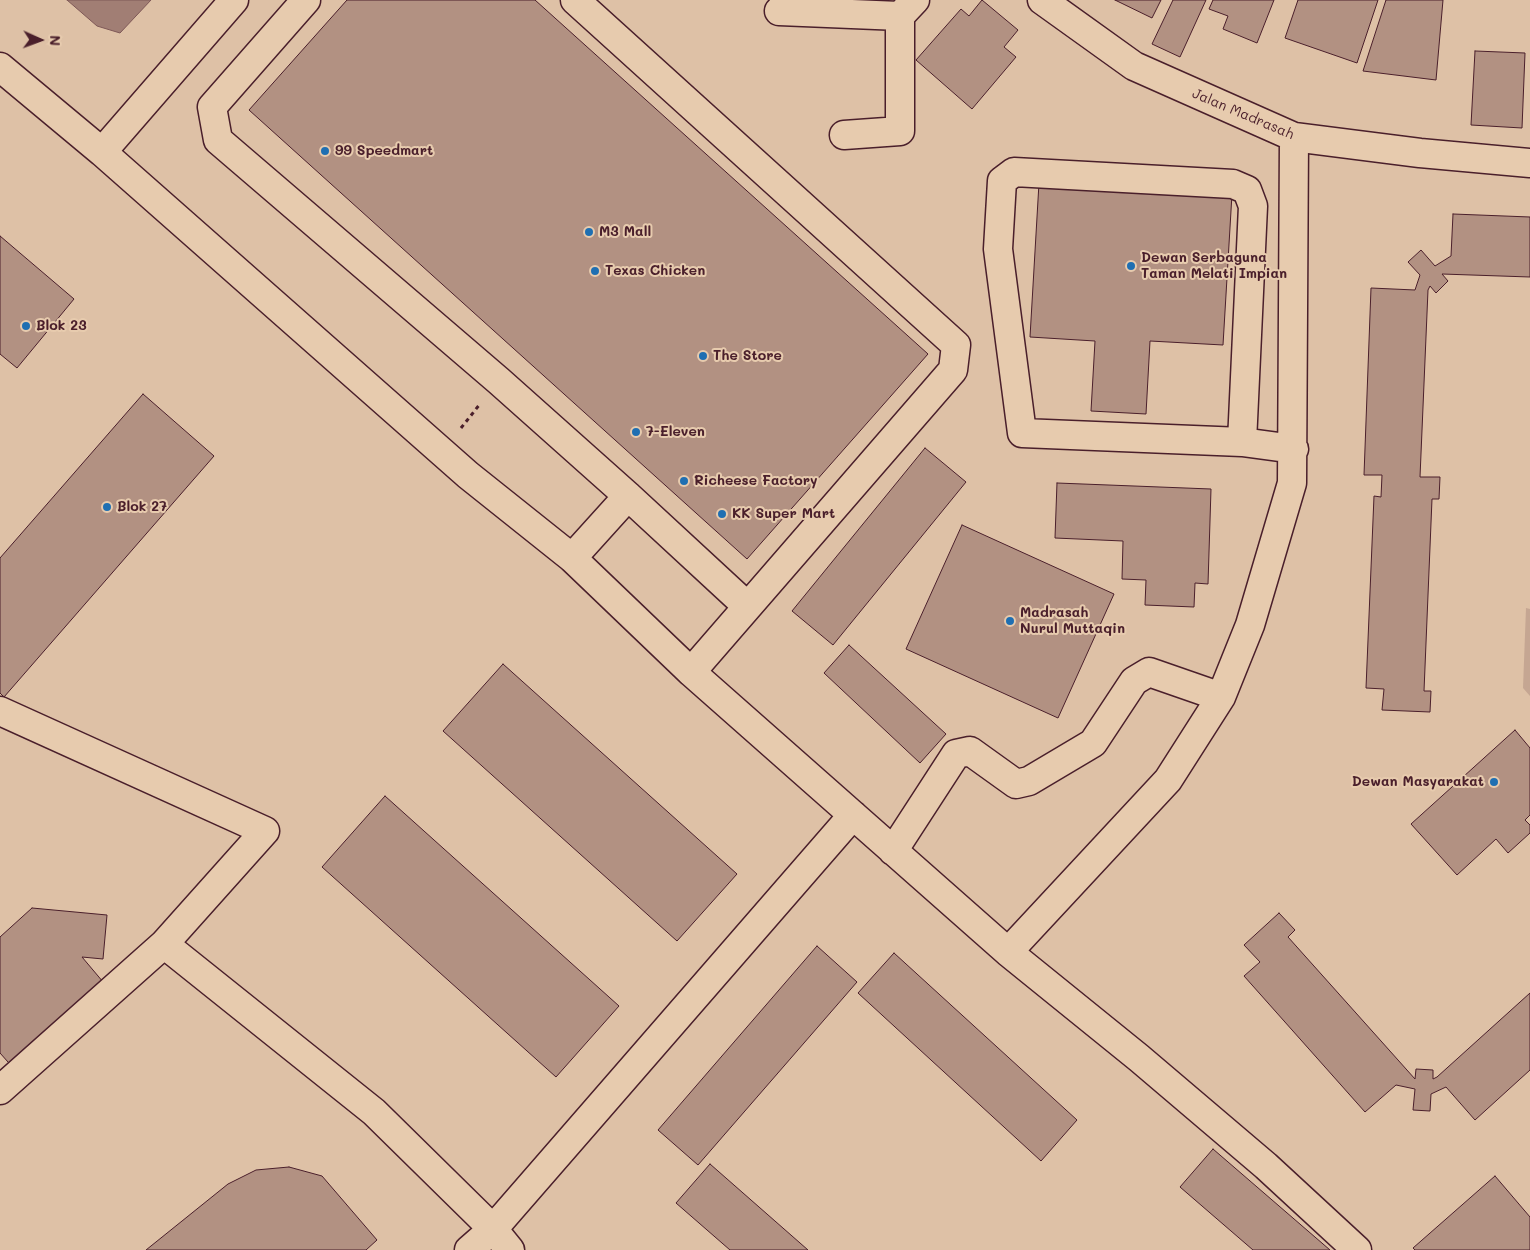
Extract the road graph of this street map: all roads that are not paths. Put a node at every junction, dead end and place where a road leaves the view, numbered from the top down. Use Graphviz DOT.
graph roads {
  1 [pos="234,0"];
  2 [pos="306,0"];
  3 [pos="575,0"];
  4 [pos="1042,0"];
  5 [pos="908,8"];
  6 [pos="779,11"];
  7 [pos="0,67"];
  8 [pos="844,135"];
  9 [pos="1294,137"];
  10 [pos="102,152"];
  11 [pos="1530,163"];
  12 [pos="1242,442"];
  13 [pos="1294,450"];
  14 [pos="628,496"];
  15 [pos="572,558"];
  16 [pos="747,606"];
  17 [pos="690,672"];
  18 [pos="1221,697"];
  19 [pos="0,711"];
  20 [pos="853,815"];
  21 [pos="893,851"];
  22 [pos="164,944"];
  23 [pos="1008,952"];
  24 [pos="0,1090"];
  25 [pos="493,1229"];
  26 [pos="469,1250"];
  27 [pos="510,1250"];
  28 [pos="1356,1250"];
  1 -- 10 [label="street"];
  2 -- 14 [label="street"];
  3 -- 16 [label="street"];
  4 -- 9 [label="street, Jalan Madrasah"];
  5 -- 6 [label="street"];
  5 -- 8 [label="street"];
  7 -- 10 [label="street"];
  9 -- 11 [label="street, Jalan Madrasah"];
  9 -- 13 [label="street"];
  10 -- 15 [label="street"];
  12 -- 12 [label="street"];
  12 -- 13 [label="street"];
  13 -- 18 [label="street"];
  14 -- 15 [label="street"];
  14 -- 16 [label="street"];
  15 -- 17 [label="street"];
  16 -- 17 [label="street"];
  17 -- 20 [label="street"];
  18 -- 21 [label="street"];
  18 -- 23 [label="street"];
  19 -- 22 [label="street"];
  20 -- 21 [label="street"];
  20 -- 25 [label="street"];
  21 -- 23 [label="street"];
  22 -- 24 [label="street"];
  22 -- 25 [label="street"];
  23 -- 28 [label="street"];
  25 -- 26 [label="street"];
  25 -- 27 [label="street"];
}
